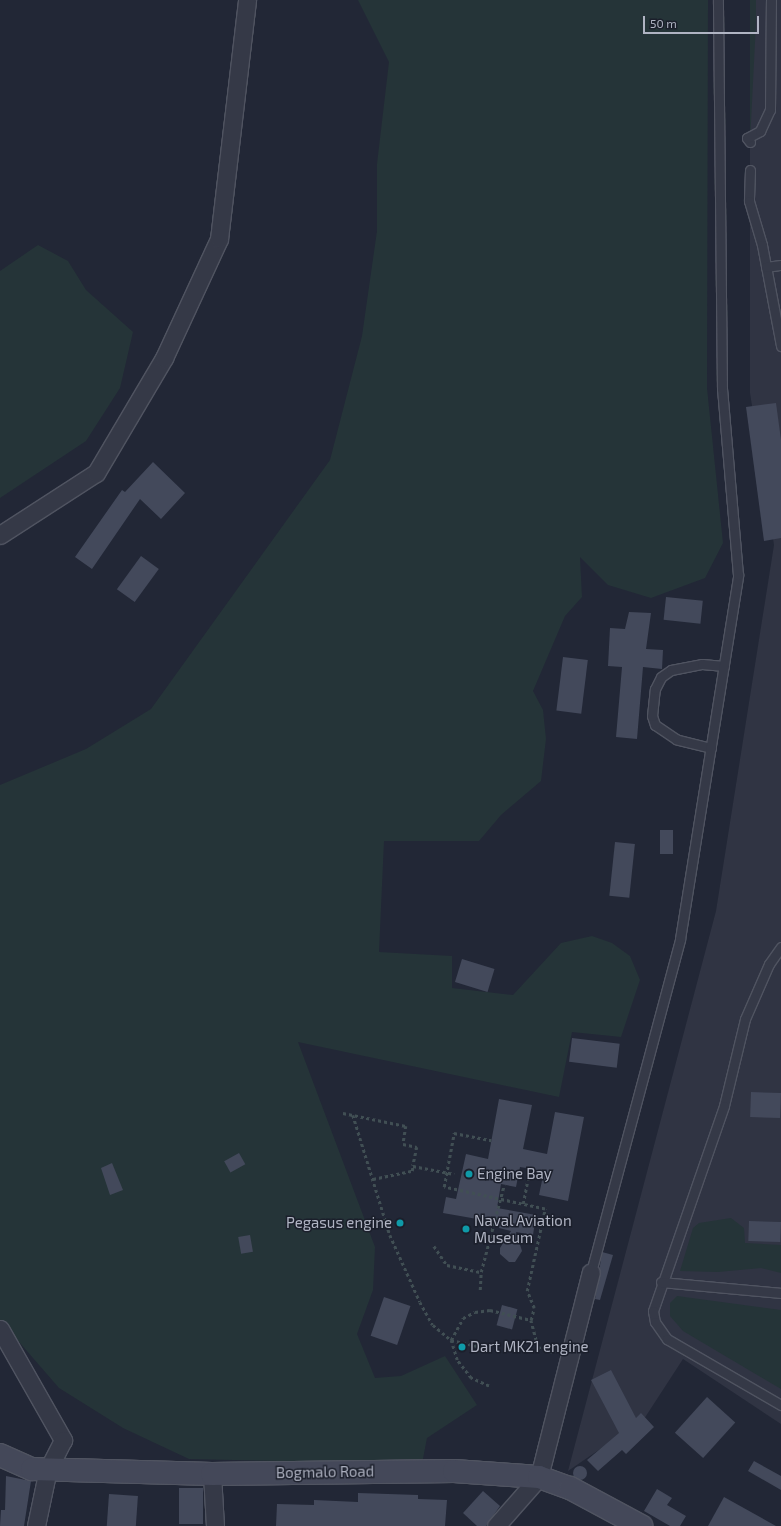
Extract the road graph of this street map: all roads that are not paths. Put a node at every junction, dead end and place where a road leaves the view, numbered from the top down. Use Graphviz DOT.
graph roads {
  1 [pos="247,0"];
  2 [pos="718,0"];
  3 [pos="771,0"];
  4 [pos="750,142"];
  5 [pos="750,170"];
  6 [pos="781,264"];
  7 [pos="766,267"];
  8 [pos="781,346"];
  9 [pos="0,534"];
  10 [pos="724,666"];
  11 [pos="711,748"];
  12 [pos="781,947"];
  13 [pos="591,1272"];
  14 [pos="661,1282"];
  15 [pos="781,1293"];
  16 [pos="0,1328"];
  17 [pos="781,1405"];
  18 [pos="0,1455"];
  19 [pos="48,1469"];
  20 [pos="212,1474"];
  21 [pos="539,1477"];
  22 [pos="36,1526"];
  23 [pos="215,1526"];
  24 [pos="496,1526"];
  25 [pos="641,1526"];
  1 -- 9 [label="street"];
  2 -- 10 [label="lane"];
  3 -- 4 [label="lane"];
  5 -- 7 [label="lane"];
  6 -- 7 [label="lane"];
  7 -- 8 [label="lane"];
  10 -- 11 [label="lane"];
  10 -- 11 [label="lane"];
  11 -- 13 [label="lane"];
  12 -- 14 [label="lane"];
  13 -- 21 [label="street"];
  14 -- 15 [label="lane"];
  14 -- 17 [label="lane"];
  16 -- 19 [label="street"];
  18 -- 19 [label="street, Bogmalo Road"];
  19 -- 20 [label="street, Bogmalo Road"];
  19 -- 22 [label="street"];
  20 -- 21 [label="street, Bogmalo Road"];
  20 -- 23 [label="street"];
  21 -- 24 [label="street"];
  21 -- 25 [label="street, Bogmalo Road"];
}
